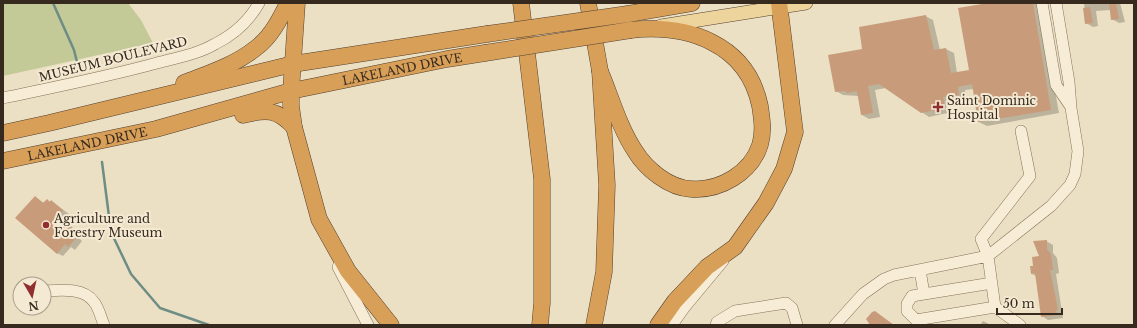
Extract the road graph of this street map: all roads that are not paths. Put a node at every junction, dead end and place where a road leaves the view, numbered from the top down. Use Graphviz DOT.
graph roads {
  1 [pos="259,3"];
  2 [pos="288,3"];
  3 [pos="297,3"];
  4 [pos="521,3"];
  5 [pos="588,3"];
  6 [pos="806,3"];
  7 [pos="686,4"];
  8 [pos="779,5"];
  9 [pos="1057,6"];
  10 [pos="1042,7"];
  11 [pos="653,28"];
  12 [pos="293,64"];
  13 [pos="600,71"];
  14 [pos="290,91"];
  15 [pos="3,98"];
  16 [pos="136,103"];
  17 [pos="1071,108"];
  18 [pos="294,127"];
  19 [pos="156,129"];
  20 [pos="1021,131"];
  21 [pos="3,133"];
  22 [pos="3,161"];
  23 [pos="318,219"];
  24 [pos="735,247"];
  25 [pos="988,256"];
  26 [pos="920,270"];
  27 [pos="992,283"];
  28 [pos="52,291"];
  29 [pos="924,294"];
  30 [pos="995,307"];
  31 [pos="104,325"];
  32 [pos="368,325"];
  33 [pos="391,325"];
  34 [pos="540,325"];
  35 [pos="594,325"];
  36 [pos="658,325"];
  37 [pos="672,325"];
  38 [pos="716,325"];
  39 [pos="796,325"];
  40 [pos="835,325"];
  41 [pos="1020,325"];
  1 -- 15 [label="street, MUSEUM BOULEVARD"];
  2 -- 16 [label="highway"];
  3 -- 12 [label="highway"];
  4 -- 34 [label="highway"];
  5 -- 13 [label="highway"];
  6 -- 8 [label="main road, LAKELAND DRIVE"];
  7 -- 12 [label="highway, LAKELAND DRIVE, bridge"];
  8 -- 11 [label="main road, LAKELAND DRIVE"];
  8 -- 24 [label="highway"];
  9 -- 10 [label="street"];
  9 -- 17 [label="street"];
  10 -- 17 [label="street"];
  11 -- 13 [label="highway"];
  11 -- 14 [label="highway, LAKELAND DRIVE, bridge"];
  12 -- 14 [label="highway"];
  12 -- 16 [label="highway, LAKELAND DRIVE"];
  13 -- 35 [label="highway"];
  14 -- 18 [label="highway"];
  14 -- 19 [label="highway, LAKELAND DRIVE"];
  16 -- 21 [label="highway, LAKELAND DRIVE"];
  17 -- 25 [label="street"];
  18 -- 19 [label="highway"];
  18 -- 23 [label="highway"];
  19 -- 22 [label="highway, LAKELAND DRIVE"];
  20 -- 25 [label="street"];
  23 -- 32 [label="street"];
  23 -- 33 [label="highway"];
  24 -- 36 [label="highway"];
  24 -- 37 [label="street"];
  25 -- 26 [label="street"];
  25 -- 27 [label="street"];
  26 -- 29 [label="street"];
  26 -- 40 [label="street"];
  27 -- 29 [label="street"];
  27 -- 30 [label="street"];
  28 -- 31 [label="street"];
  29 -- 30 [label="street"];
  30 -- 41 [label="street"];
  38 -- 39 [label="street"];
}
